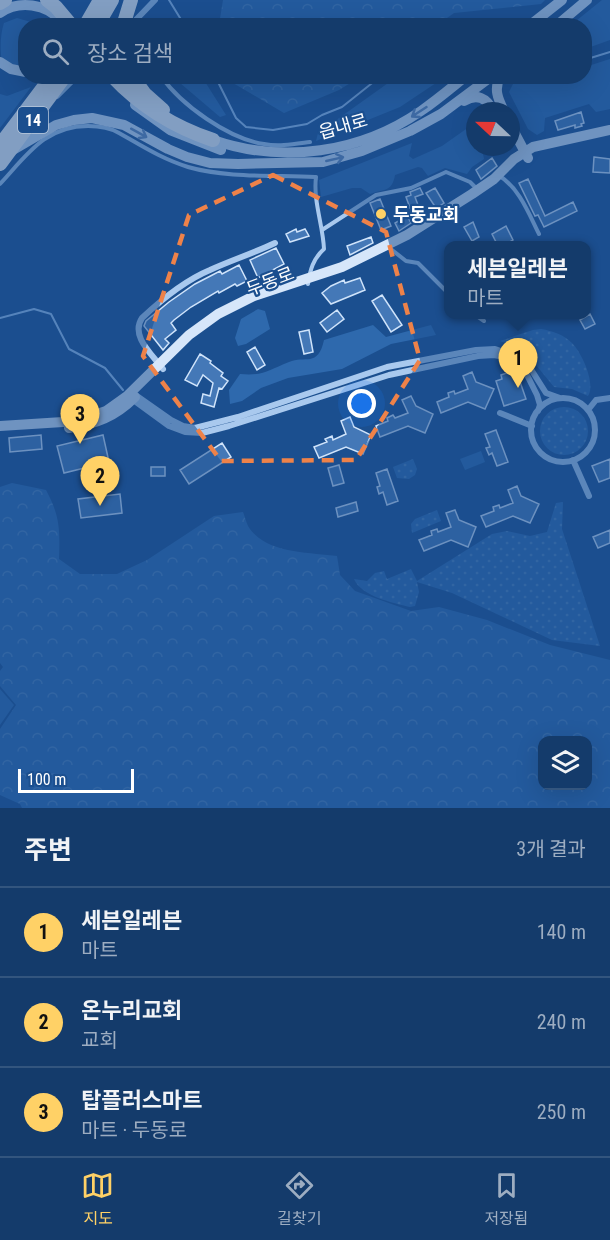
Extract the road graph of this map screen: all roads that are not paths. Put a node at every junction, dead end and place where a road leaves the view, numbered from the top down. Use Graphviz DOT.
graph roads {
  1 [pos="4,0"];
  2 [pos="47,0"];
  3 [pos="100,0"];
  4 [pos="112,0"];
  5 [pos="155,0"];
  6 [pos="562,0"];
  7 [pos="587,0"];
  8 [pos="0,3"];
  9 [pos="130,3"];
  10 [pos="0,13"];
  11 [pos="60,18"];
  12 [pos="62,18"];
  13 [pos="90,18"];
  14 [pos="102,18"];
  15 [pos="131,18"];
  16 [pos="138,18"];
  17 [pos="539,18"];
  18 [pos="566,18"];
  19 [pos="0,62"];
  20 [pos="18,70"];
  21 [pos="47,84"];
  22 [pos="59,84"];
  23 [pos="69,84"];
  24 [pos="113,84"];
  25 [pos="120,84"];
  26 [pos="138,84"];
  27 [pos="169,84"];
  28 [pos="455,84"];
  29 [pos="481,84"];
  30 [pos="496,84"];
  31 [pos="488,102"];
  32 [pos="500,102"];
  33 [pos="441,114"];
  34 [pos="33,120"];
  35 [pos="610,130"];
  36 [pos="213,141"];
  37 [pos="310,142"];
  38 [pos="520,153"];
  39 [pos="2,154"];
  40 [pos="516,156"];
  41 [pos="277,162"];
  42 [pos="500,176"];
  43 [pos="0,183"];
  44 [pos="478,192"];
  45 [pos="322,230"];
  46 [pos="539,234"];
  47 [pos="275,243"];
  48 [pos="388,247"];
  49 [pos="308,281"];
  50 [pos="444,289"];
  51 [pos="481,319"];
  52 [pos="484,321"];
  53 [pos="161,367"];
  54 [pos="131,396"];
  55 [pos="560,398"];
  56 [pos="610,398"];
  57 [pos="588,410"];
  58 [pos="538,411"];
  59 [pos="500,413"];
  60 [pos="0,426"];
  61 [pos="532,426"];
  62 [pos="0,433"];
  63 [pos="573,460"];
  64 [pos="589,496"];
  1 -- 8 [label="highway"];
  2 -- 12 [label="highway"];
  3 -- 13 [label="highway"];
  4 -- 14 [label="highway"];
  5 -- 16 [label="street"];
  6 -- 17 [label="street"];
  7 -- 18 [label="street"];
  9 -- 15 [label="highway"];
  10 -- 11 [label="street"];
  19 -- 20 [label="street"];
  21 -- 39 [label="highway, 14"];
  22 -- 34 [label="highway, 14"];
  23 -- 34 [label="street"];
  24 -- 41 [label="street"];
  25 -- 36 [label="highway"];
  26 -- 36 [label="highway"];
  27 -- 37 [label="lane"];
  28 -- 36 [label="street, 읍내로, one-way"];
  29 -- 33 [label="street, 읍내로"];
  30 -- 32 [label="street"];
  31 -- 33 [label="street"];
  41 -- 33 [label="street, 읍내로, one-way"];
  34 -- 39 [label="highway, 14"];
  35 -- 38 [label="street, 두동로"];
  39 -- 41 [label="street, one-way"];
  40 -- 42 [label="street, 두동로"];
  42 -- 44 [label="street, 두동로"];
  42 -- 46 [label="lane"];
  43 -- 45 [label="lane"];
  44 -- 45 [label="lane"];
  44 -- 48 [label="street, 두동로"];
  45 -- 49 [label="lane"];
  47 -- 53 [label="street"];
  48 -- 49 [label="street, 두동로"];
  48 -- 50 [label="lane"];
  49 -- 53 [label="street, 두동로"];
  51 -- 52 [label="lane"];
  53 -- 54 [label="street, 두동로"];
  54 -- 55 [label="street"];
  54 -- 58 [label="street"];
  54 -- 60 [label="street, 두동로"];
  54 -- 62 [label="street, 두동로"];
  55 -- 57 [label="street"];
  55 -- 58 [label="street"];
  56 -- 57 [label="street"];
  57 -- 63 [label="street"];
  58 -- 61 [label="street"];
  59 -- 61 [label="street"];
  61 -- 63 [label="street"];
  63 -- 64 [label="street"];
}
